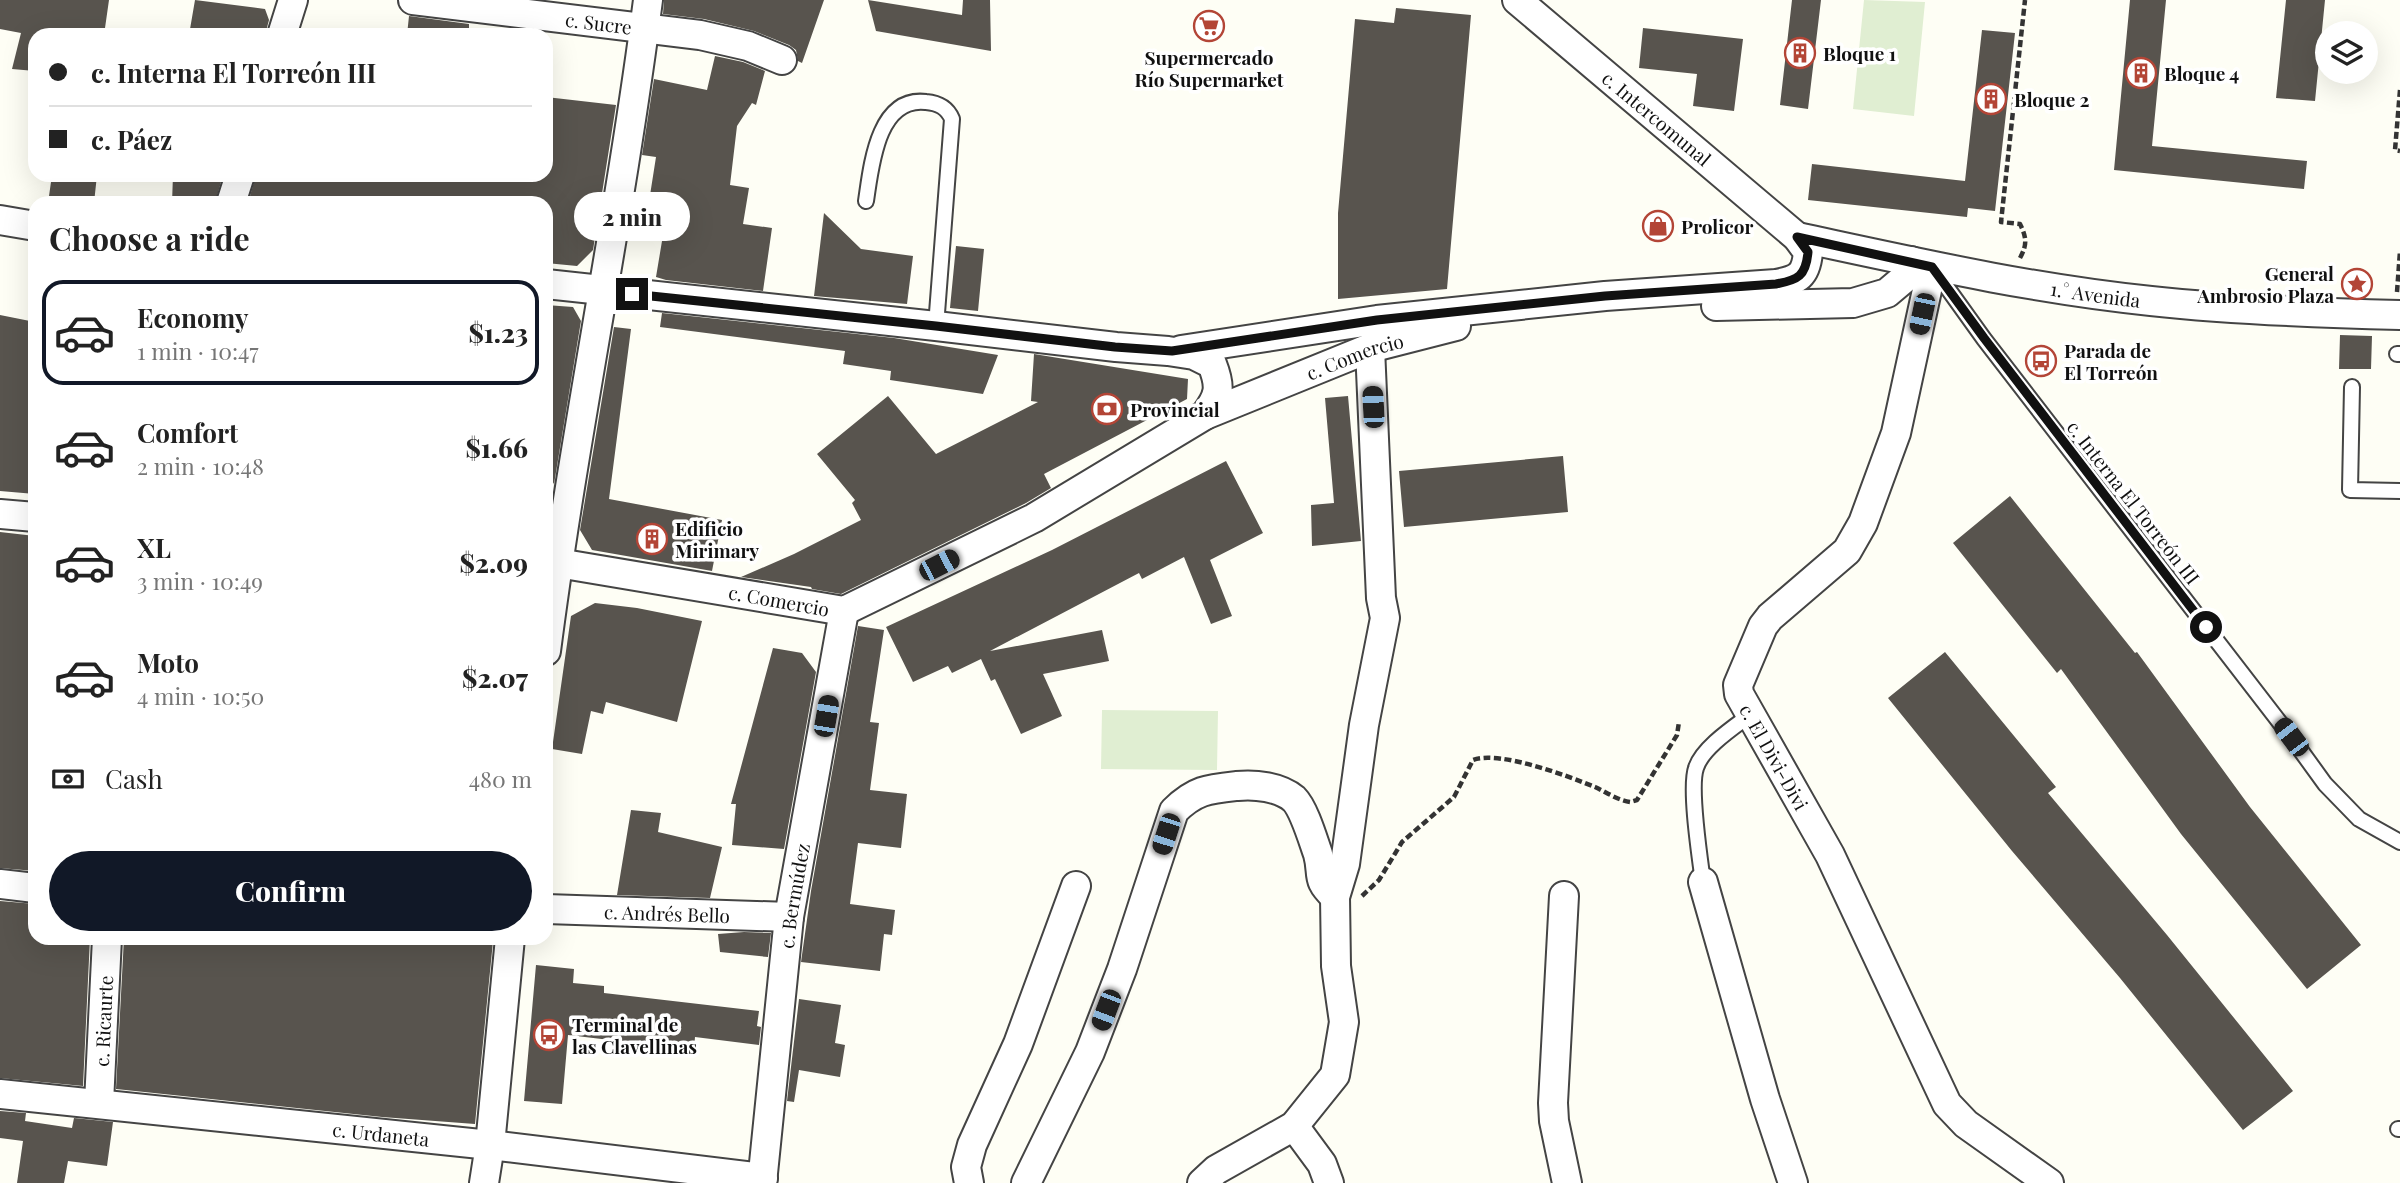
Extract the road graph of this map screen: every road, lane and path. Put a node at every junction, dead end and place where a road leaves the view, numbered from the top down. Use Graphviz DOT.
graph roads {
  1 [pos="293,0"];
  2 [pos="413,0"];
  3 [pos="648,0"];
  4 [pos="1517,0"];
  5 [pos="2025,0"];
  6 [pos="284,28"];
  7 [pos="645,29"];
  8 [pos="782,60"];
  9 [pos="2400,90"];
  10 [pos="2400,151"];
  11 [pos="866,201"];
  12 [pos="0,220"];
  13 [pos="28,225"];
  14 [pos="1797,237"];
  15 [pos="2400,251"];
  16 [pos="1922,264"];
  17 [pos="1993,277"];
  18 [pos="1797,279"];
  19 [pos="553,285"];
  20 [pos="605,291"];
  21 [pos="1772,305"];
  22 [pos="2397,315"];
  23 [pos="936,326"];
  24 [pos="1370,348"];
  25 [pos="1172,351"];
  26 [pos="2352,387"];
  27 [pos="1205,415"];
  28 [pos="2400,491"];
  29 [pos="0,514"];
  30 [pos="28,516"];
  31 [pos="553,557"];
  32 [pos="553,562"];
  33 [pos="844,611"];
  34 [pos="1750,715"];
  35 [pos="1679,722"];
  36 [pos="2400,842"];
  37 [pos="1703,883"];
  38 [pos="0,884"];
  39 [pos="1076,886"];
  40 [pos="28,887"];
  41 [pos="1564,896"];
  42 [pos="1335,901"];
  43 [pos="553,909"];
  44 [pos="789,917"];
  45 [pos="107,945"];
  46 [pos="509,945"];
  47 [pos="0,1094"];
  48 [pos="99,1103"];
  49 [pos="1293,1126"];
  50 [pos="489,1146"];
  51 [pos="763,1181"];
  52 [pos="484,1183"];
  53 [pos="969,1183"];
  54 [pos="1026,1183"];
  55 [pos="1202,1183"];
  56 [pos="1329,1183"];
  57 [pos="1567,1183"];
  58 [pos="1793,1183"];
  59 [pos="2049,1183"];
  1 -- 6 [label="street"];
  2 -- 7 [label="street, c. Sucre"];
  3 -- 7 [label="street"];
  4 -- 14 [label="street, c. Intercomunal"];
  5 -- 17 [label="path"];
  7 -- 8 [label="street, c. Sucre"];
  7 -- 20 [label="street"];
  9 -- 10 [label="path"];
  11 -- 23 [label="lane"];
  12 -- 13 [label="street"];
  14 -- 16 [label="street, 1.° Avenida"];
  14 -- 18 [label="street"];
  15 -- 22 [label="path"];
  16 -- 17 [label="street, 1.° Avenida"];
  16 -- 21 [label="street, c. Comercio"];
  16 -- 34 [label="street, c. El Divi-Divi"];
  16 -- 36 [label="lane, c. Interna El Torreón III"];
  17 -- 22 [label="street, 1.° Avenida"];
  18 -- 21 [label="street"];
  18 -- 25 [label="street"];
  19 -- 20 [label="street"];
  20 -- 23 [label="street"];
  20 -- 31 [label="street"];
  21 -- 24 [label="street, c. Comercio"];
  23 -- 25 [label="street"];
  24 -- 27 [label="street, c. Comercio"];
  24 -- 42 [label="street"];
  25 -- 27 [label="street"];
  26 -- 28 [label="lane"];
  27 -- 33 [label="street, c. Comercio"];
  29 -- 30 [label="street"];
  32 -- 33 [label="street, c. Comercio"];
  33 -- 44 [label="street, c. Bermúdez"];
  34 -- 37 [label="lane"];
  34 -- 59 [label="street, c. El Divi-Divi"];
  35 -- 42 [label="path"];
  37 -- 58 [label="street"];
  38 -- 40 [label="street"];
  39 -- 53 [label="street"];
  41 -- 57 [label="street"];
  42 -- 49 [label="street"];
  42 -- 54 [label="street"];
  43 -- 44 [label="street, c. Andrés Bello"];
  44 -- 51 [label="street, c. Bermúdez"];
  45 -- 48 [label="street, c. Ricaurte"];
  46 -- 50 [label="street"];
  47 -- 48 [label="street, c. Urdaneta"];
  48 -- 50 [label="street, c. Urdaneta"];
  49 -- 55 [label="street"];
  49 -- 56 [label="street"];
  50 -- 51 [label="street, c. Urdaneta"];
  50 -- 52 [label="street"];
}
